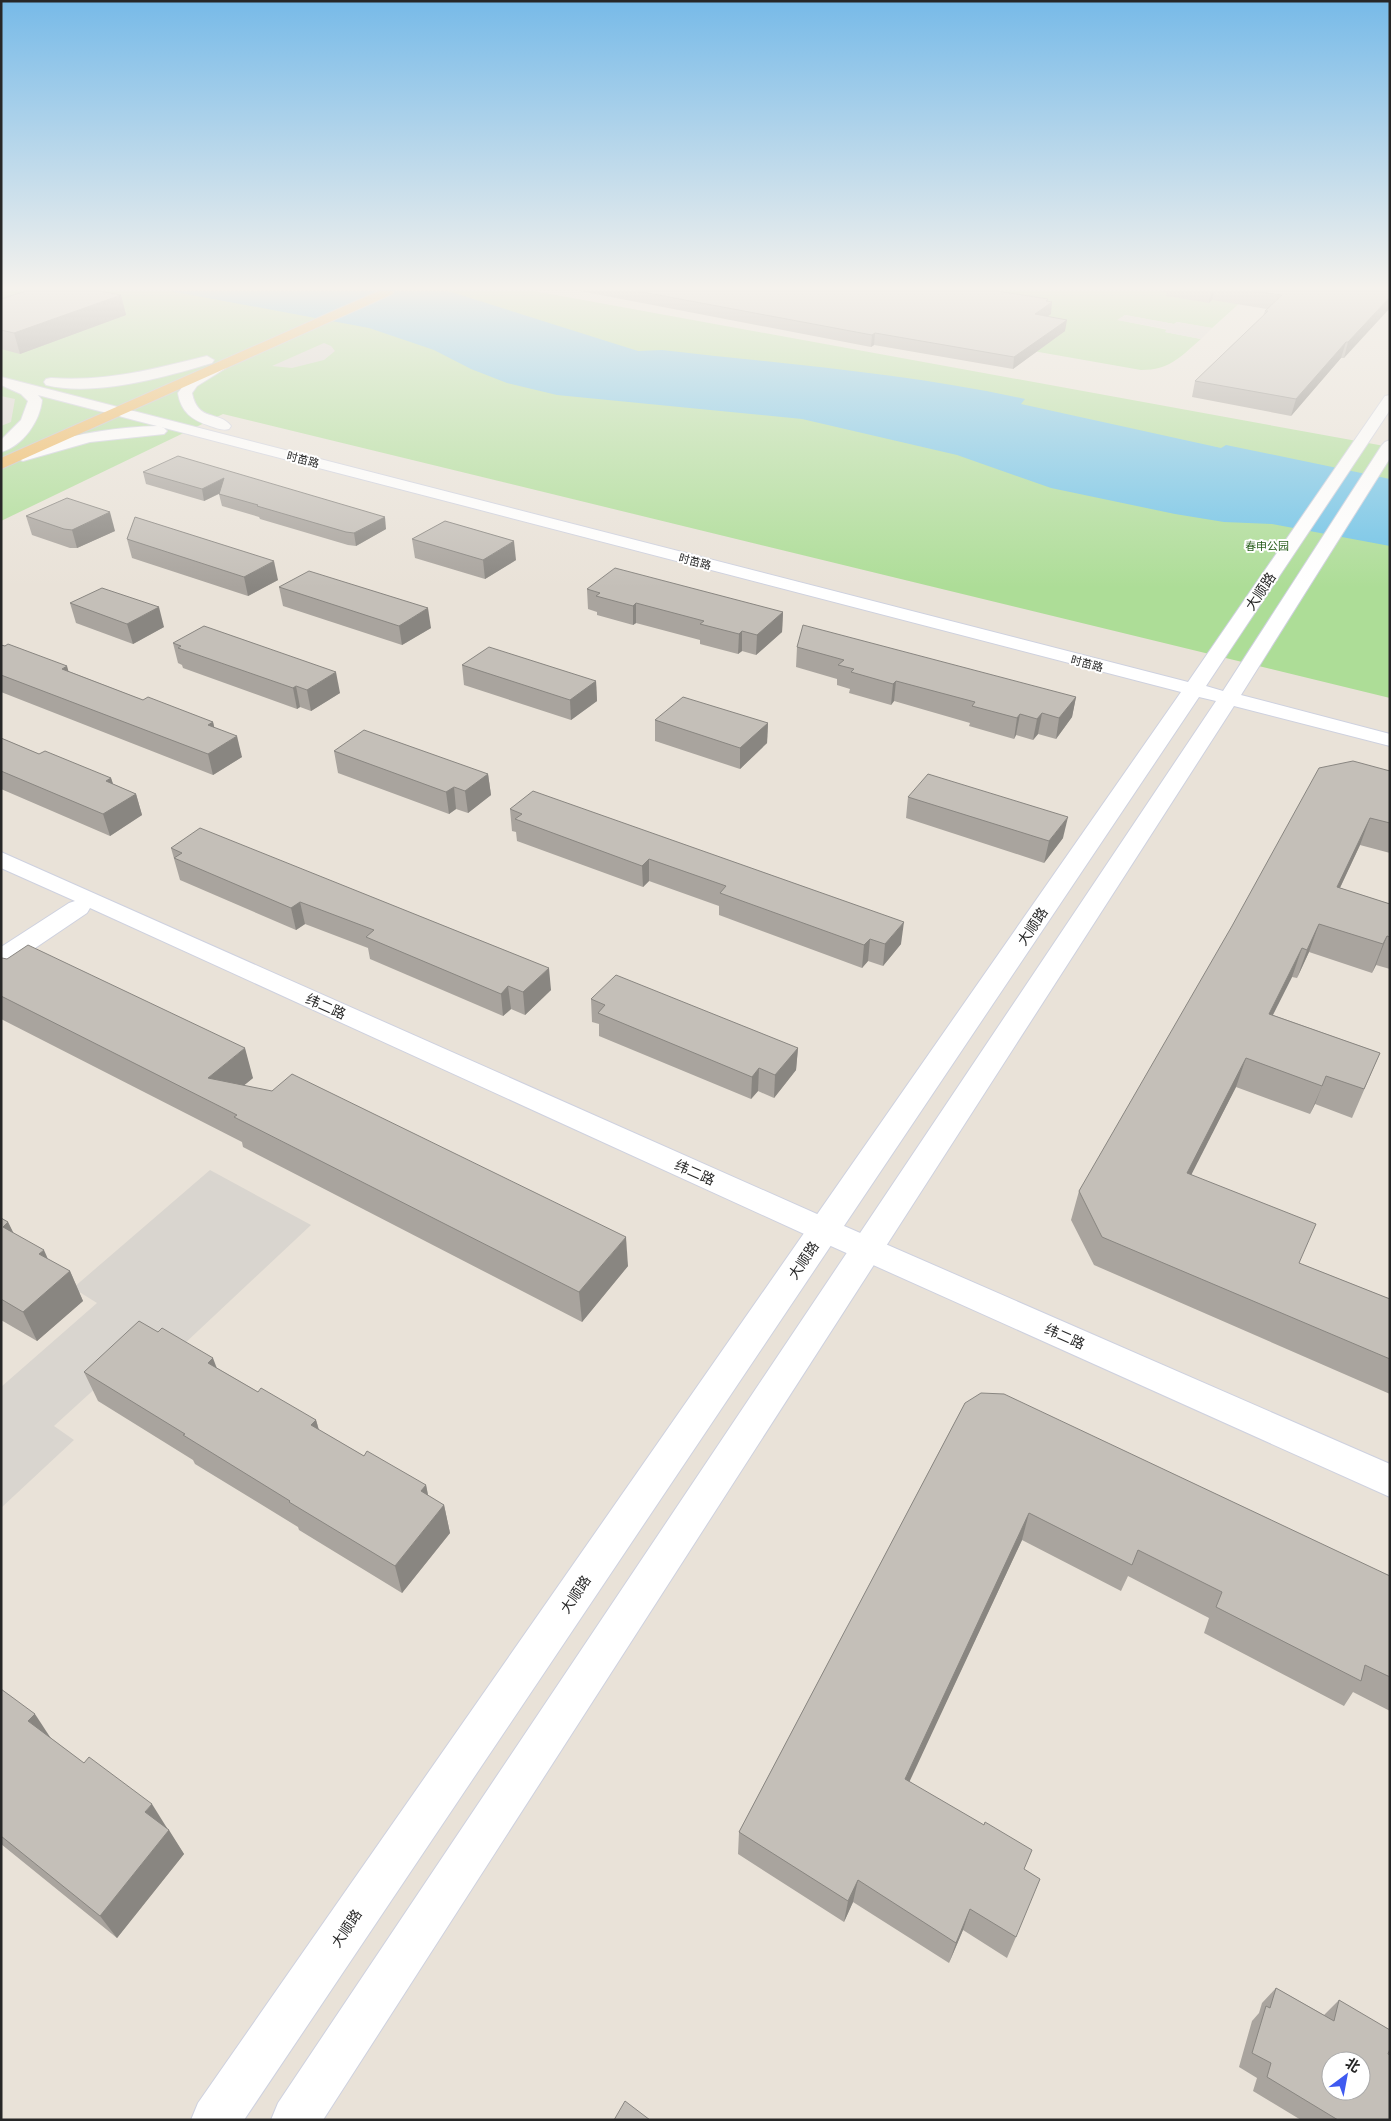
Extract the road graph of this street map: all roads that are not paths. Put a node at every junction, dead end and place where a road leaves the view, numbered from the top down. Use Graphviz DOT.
graph roads {
  1 [pos="24,390"];
  2 [pos="51,390"];
  3 [pos="66,390"];
  4 [pos="149,390"];
  5 [pos="159,390"];
  6 [pos="187,390"];
  7 [pos="1390,399"];
  8 [pos="118,406"];
  9 [pos="227,434"];
  10 [pos="1390,445"];
  11 [pos="1,446"];
  12 [pos="4,458"];
  13 [pos="1088,645"];
  14 [pos="1194,671"];
  15 [pos="1241,690"];
  16 [pos="1390,740"];
  17 [pos="1,859"];
  18 [pos="78,908"];
  19 [pos="1,959"];
  20 [pos="824,1230"];
  21 [pos="866,1248"];
  22 [pos="1390,1481"];
  23 [pos="215,2120"];
  24 [pos="295,2120"];
  1 -- 11 [label="street"];
  2 -- 8 [label="street, 时苗路"];
  3 -- 8 [label="street, 时苗路"];
  4 -- 8 [label="highway"];
  5 -- 8 [label="highway"];
  6 -- 9 [label="street"];
  7 -- 14 [label="street, 大顺路"];
  8 -- 9 [label="street, 时苗路"];
  8 -- 12 [label="highway"];
  9 -- 12 [label="street"];
  9 -- 13 [label="street, 时苗路"];
  9 -- 15 [label="street, 时苗路"];
  10 -- 15 [label="street"];
  14 -- 15 [label="street, 时苗路"];
  14 -- 20 [label="street, 大顺路"];
  15 -- 16 [label="street, 时苗路"];
  15 -- 21 [label="street"];
  17 -- 20 [label="street, 纬二路"];
  18 -- 19 [label="street"];
  20 -- 21 [label="street, 纬二路"];
  20 -- 23 [label="street, 大顺路"];
  21 -- 22 [label="street, 纬二路"];
  21 -- 24 [label="street"];
}
